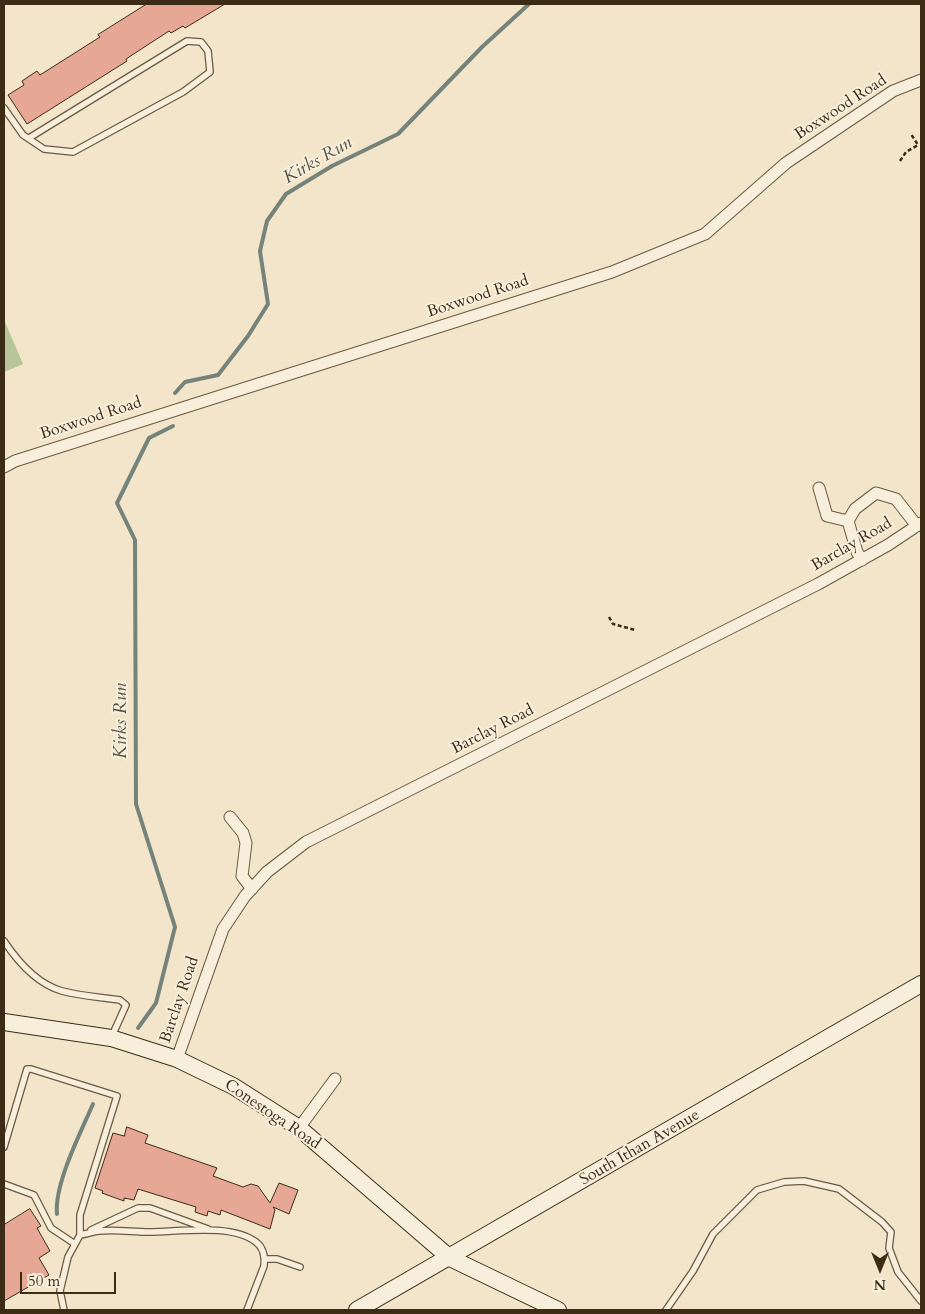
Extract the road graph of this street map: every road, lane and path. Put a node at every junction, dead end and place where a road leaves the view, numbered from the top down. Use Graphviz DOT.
graph roads {
  1 [pos="921,80"];
  2 [pos="4,108"];
  3 [pos="912,134"];
  4 [pos="29,138"];
  5 [pos="919,145"];
  6 [pos="900,161"];
  7 [pos="4,467"];
  8 [pos="818,488"];
  9 [pos="848,521"];
  10 [pos="919,525"];
  11 [pos="862,560"];
  12 [pos="609,617"];
  13 [pos="635,630"];
  14 [pos="230,818"];
  15 [pos="252,890"];
  16 [pos="4,941"];
  17 [pos="921,984"];
  18 [pos="4,1022"];
  19 [pos="111,1038"];
  20 [pos="177,1059"];
  21 [pos="335,1079"];
  22 [pos="299,1128"];
  23 [pos="4,1147"];
  24 [pos="4,1184"];
  25 [pos="213,1230"];
  26 [pos="80,1235"];
  27 [pos="75,1244"];
  28 [pos="450,1258"];
  29 [pos="265,1259"];
  30 [pos="300,1268"];
  31 [pos="921,1301"];
  32 [pos="64,1310"];
  33 [pos="247,1310"];
  34 [pos="357,1310"];
  35 [pos="558,1310"];
  36 [pos="666,1310"];
  1 -- 7 [label="street, Boxwood Road"];
  2 -- 4 [label="lane"];
  3 -- 5 [label="path"];
  4 -- 4 [label="lane"];
  5 -- 6 [label="path"];
  8 -- 9 [label="street"];
  9 -- 10 [label="street"];
  9 -- 11 [label="street"];
  10 -- 11 [label="street, Barclay Road"];
  11 -- 15 [label="street, Barclay Road"];
  12 -- 13 [label="path"];
  14 -- 15 [label="street"];
  15 -- 20 [label="street, Barclay Road"];
  16 -- 19 [label="lane"];
  17 -- 28 [label="street, South Ithan Avenue"];
  18 -- 19 [label="street, Conestoga Road"];
  19 -- 20 [label="street, Conestoga Road"];
  20 -- 22 [label="street, Conestoga Road"];
  21 -- 22 [label="street"];
  22 -- 28 [label="street, Conestoga Road"];
  23 -- 26 [label="lane"];
  24 -- 27 [label="lane"];
  25 -- 26 [label="lane"];
  25 -- 26 [label="lane"];
  25 -- 29 [label="lane"];
  26 -- 27 [label="lane"];
  27 -- 32 [label="lane"];
  28 -- 34 [label="street, South Ithan Avenue"];
  28 -- 35 [label="street, Conestoga Road"];
  29 -- 30 [label="lane"];
  29 -- 33 [label="lane"];
  31 -- 36 [label="lane"];
}
